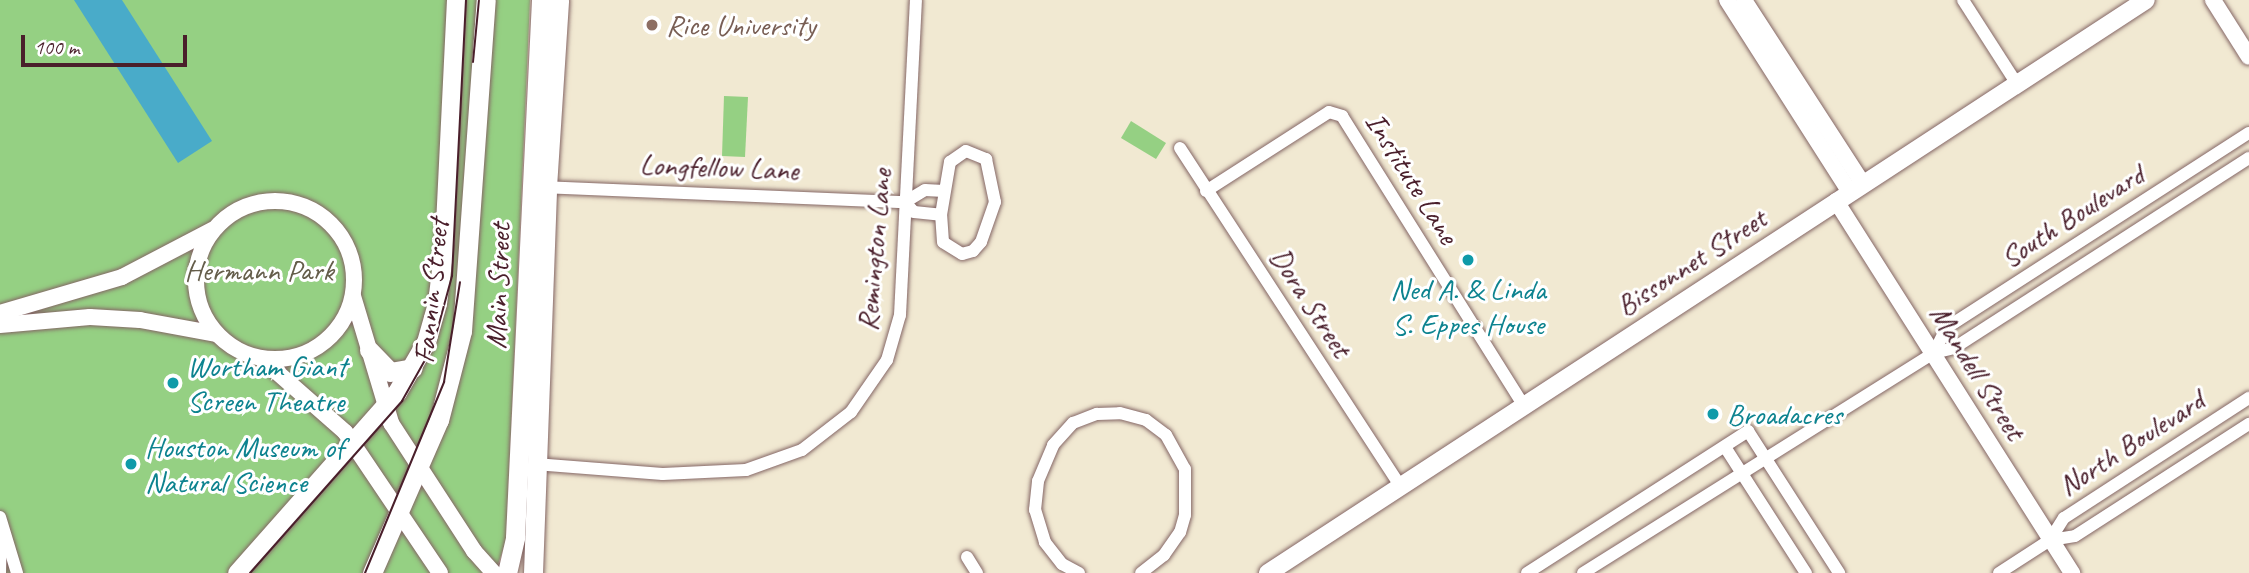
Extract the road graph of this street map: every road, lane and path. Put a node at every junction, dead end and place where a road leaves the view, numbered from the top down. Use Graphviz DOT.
graph roads {
  1 [pos="457,0"];
  2 [pos="486,0"];
  3 [pos="541,0"];
  4 [pos="559,0"];
  5 [pos="916,0"];
  6 [pos="1727,0"];
  7 [pos="1744,0"];
  8 [pos="1963,0"];
  9 [pos="2146,0"];
  10 [pos="2213,0"];
  11 [pos="2249,57"];
  12 [pos="2017,84"];
  13 [pos="2249,133"];
  14 [pos="1180,148"];
  15 [pos="2249,158"];
  16 [pos="539,186"];
  17 [pos="944,191"];
  18 [pos="1206,191"];
  19 [pos="1850,192"];
  20 [pos="905,202"];
  21 [pos="942,215"];
  22 [pos="212,230"];
  23 [pos="353,296"];
  24 [pos="0,313"];
  25 [pos="0,325"];
  26 [pos="216,334"];
  27 [pos="369,350"];
  28 [pos="1934,353"];
  29 [pos="262,359"];
  30 [pos="413,368"];
  31 [pos="2249,398"];
  32 [pos="1523,404"];
  33 [pos="383,408"];
  34 [pos="2249,424"];
  35 [pos="354,444"];
  36 [pos="1724,447"];
  37 [pos="1766,458"];
  38 [pos="535,464"];
  39 [pos="419,467"];
  40 [pos="1742,473"];
  41 [pos="1399,484"];
  42 [pos="398,510"];
  43 [pos="1,520"];
  44 [pos="2050,540"];
  45 [pos="967,557"];
  46 [pos="1283,561"];
  47 [pos="1145,572"];
  48 [pos="1,573"];
  49 [pos="17,573"];
  50 [pos="237,573"];
  51 [pos="372,573"];
  52 [pos="440,573"];
  53 [pos="494,573"];
  54 [pos="507,573"];
  55 [pos="533,573"];
  56 [pos="977,573"];
  57 [pos="1079,573"];
  58 [pos="1259,573"];
  59 [pos="1268,573"];
  60 [pos="1528,573"];
  61 [pos="1583,573"];
  62 [pos="1806,573"];
  63 [pos="1839,573"];
  64 [pos="1999,573"];
  65 [pos="2071,573"];
  1 -- 30 [label="main road, Fannin Street"];
  2 -- 39 [label="main road, Fannin Street"];
  3 -- 16 [label="main road, Main Street"];
  4 -- 16 [label="main road, Main Street"];
  5 -- 20 [label="street, Remington Lane"];
  6 -- 19 [label="street, Mandell Street"];
  7 -- 19 [label="street, Mandell Street"];
  8 -- 12 [label="street"];
  9 -- 12 [label="main road, Bissonnet Street"];
  10 -- 11 [label="street"];
  12 -- 19 [label="main road, Bissonnet Street"];
  13 -- 28 [label="street, South Boulevard"];
  14 -- 18 [label="street, Dora Street"];
  15 -- 28 [label="street, South Boulevard"];
  16 -- 20 [label="street, Longfellow Lane"];
  16 -- 38 [label="main road, Main Street"];
  16 -- 54 [label="main road, Main Street"];
  17 -- 20 [label="street"];
  17 -- 21 [label="street"];
  17 -- 21 [label="street"];
  18 -- 32 [label="street, Institute Lane"];
  18 -- 41 [label="street, Dora Street"];
  19 -- 28 [label="street, Mandell Street"];
  19 -- 32 [label="main road, Bissonnet Street"];
  20 -- 21 [label="street"];
  20 -- 38 [label="street, Remington Lane"];
  22 -- 23 [label="street"];
  22 -- 24 [label="street"];
  22 -- 26 [label="street"];
  23 -- 27 [label="street"];
  23 -- 29 [label="street"];
  25 -- 26 [label="street"];
  26 -- 29 [label="street"];
  27 -- 30 [label="main road"];
  27 -- 33 [label="street"];
  28 -- 37 [label="street, South Boulevard"];
  28 -- 44 [label="street, Mandell Street"];
  29 -- 35 [label="street"];
  30 -- 33 [label="main road, Fannin Street"];
  31 -- 44 [label="street, North Boulevard"];
  32 -- 41 [label="main road, Bissonnet Street"];
  33 -- 35 [label="main road, Fannin Street"];
  33 -- 39 [label="street"];
  34 -- 44 [label="street, North Boulevard"];
  35 -- 42 [label="street"];
  35 -- 50 [label="main road, Fannin Street"];
  36 -- 37 [label="street"];
  36 -- 40 [label="street"];
  36 -- 60 [label="street"];
  37 -- 40 [label="street, South Boulevard"];
  37 -- 63 [label="street"];
  38 -- 55 [label="main road, Main Street"];
  39 -- 42 [label="main road, Fannin Street"];
  39 -- 53 [label="street"];
  40 -- 61 [label="street, South Boulevard"];
  40 -- 62 [label="street"];
  41 -- 46 [label="main road, Bissonnet Street"];
  42 -- 51 [label="main road, Fannin Street"];
  42 -- 52 [label="street"];
  43 -- 48 [label="street"];
  43 -- 49 [label="street"];
  44 -- 64 [label="street, North Boulevard"];
  44 -- 65 [label="street, Mandell Street"];
  45 -- 56 [label="street"];
  46 -- 58 [label="main road"];
  46 -- 59 [label="main road, Bissonnet Street"];
  47 -- 57 [label="street"];
}
